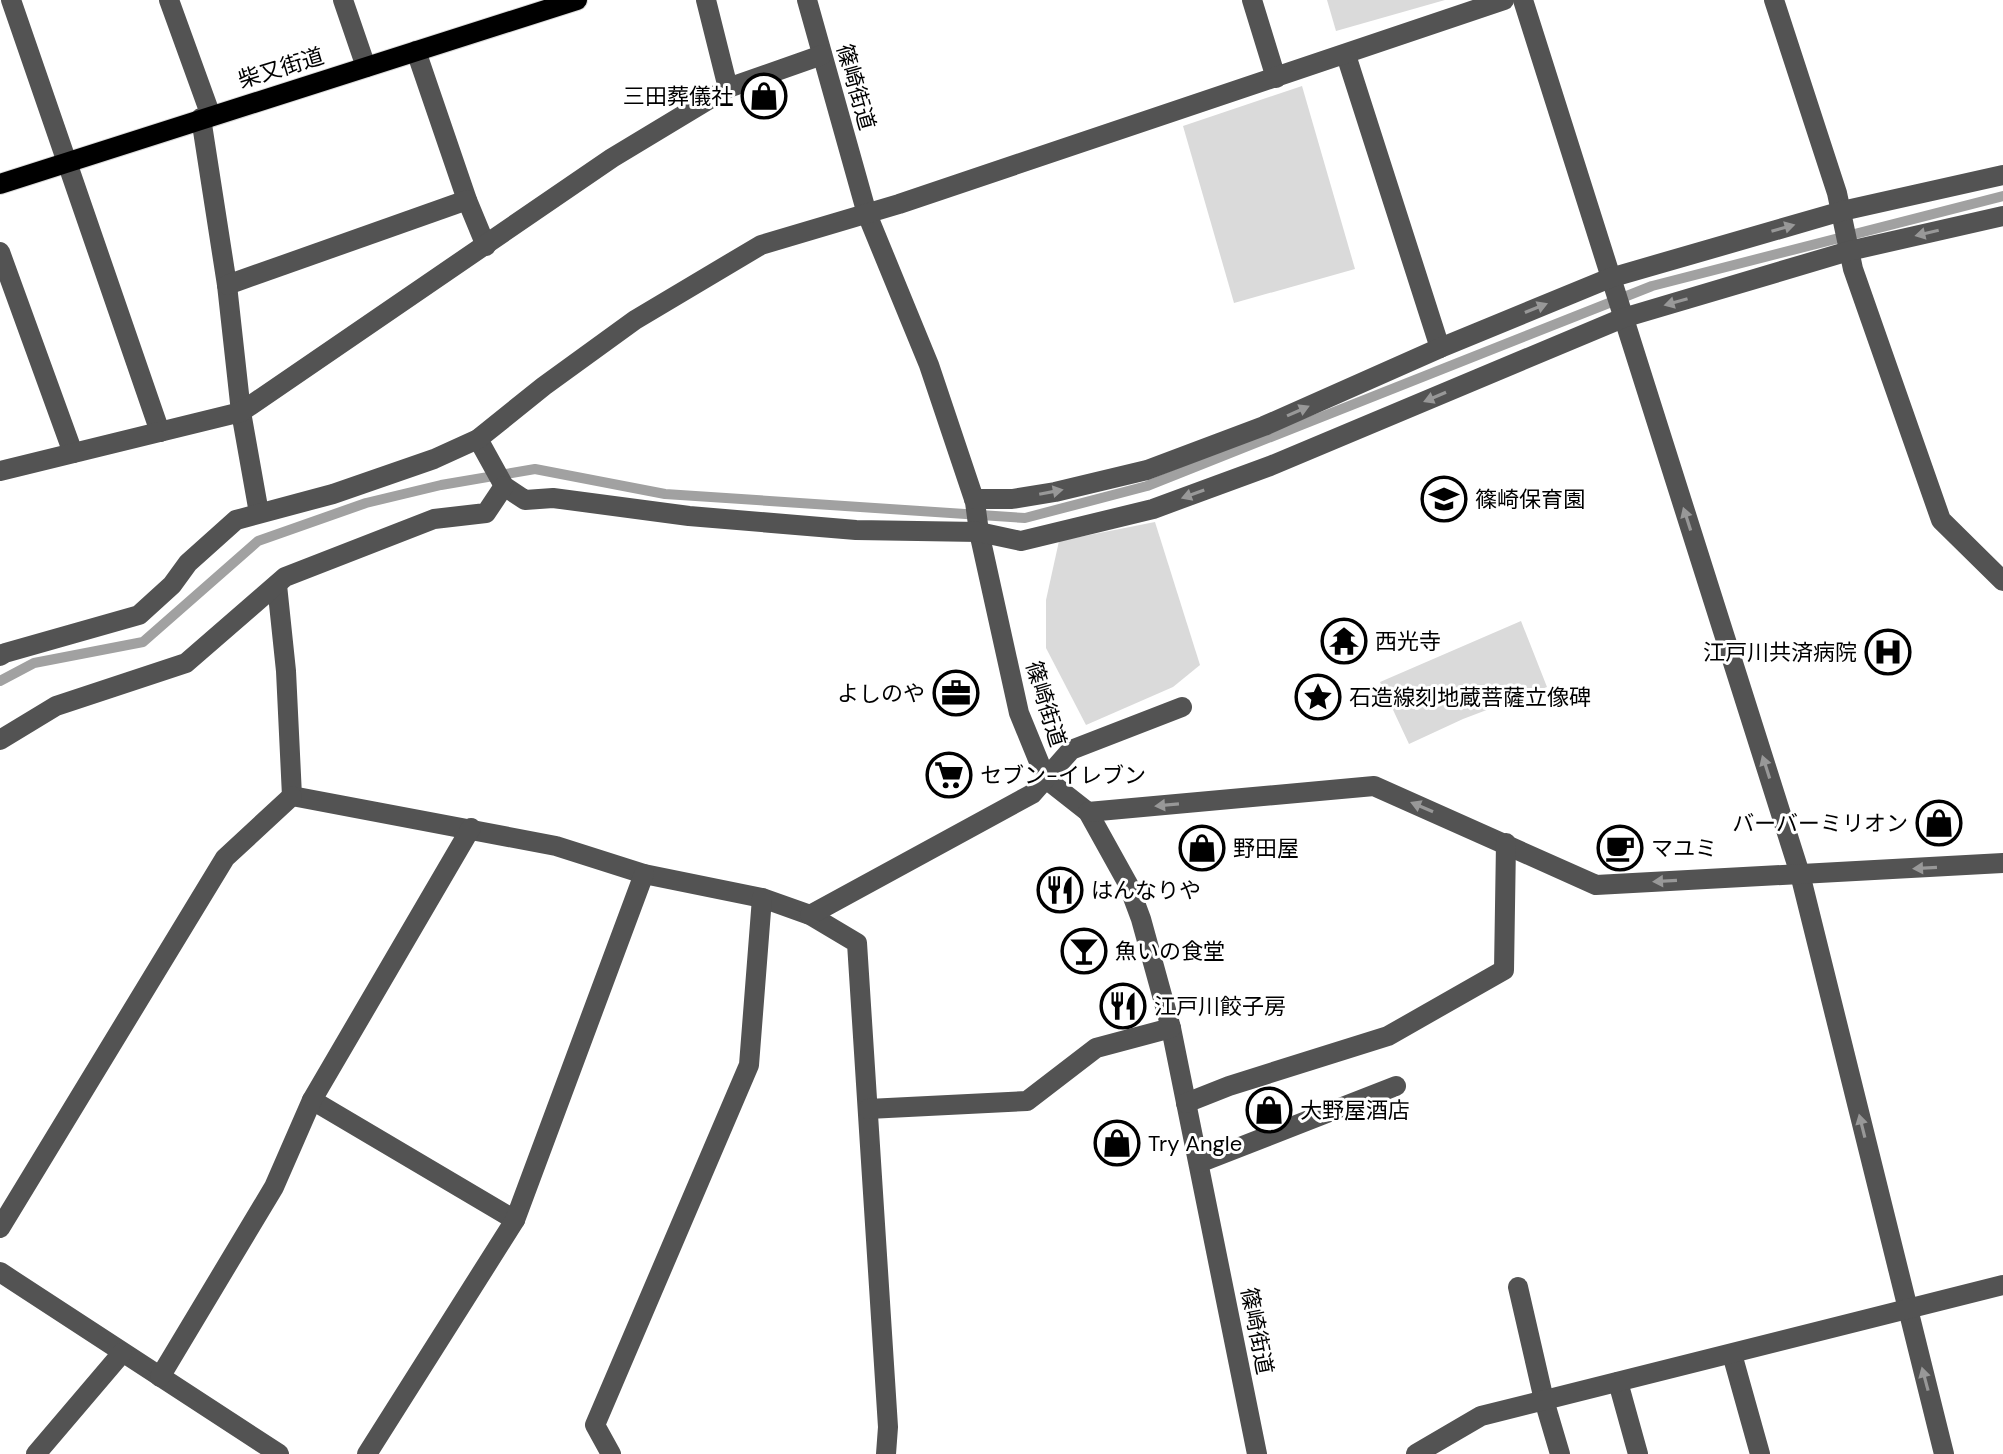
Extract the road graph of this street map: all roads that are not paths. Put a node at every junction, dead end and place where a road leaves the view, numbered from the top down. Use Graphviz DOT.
graph roads {
  1 [pos="11,0"];
  2 [pos="169,0"];
  3 [pos="343,0"];
  4 [pos="577,0"];
  5 [pos="706,0"];
  6 [pos="807,0"];
  7 [pos="1252,0"];
  8 [pos="1504,0"];
  9 [pos="1523,0"];
  10 [pos="1774,0"];
  11 [pos="416,51"];
  12 [pos="822,55"];
  13 [pos="1346,55"];
  14 [pos="366,67"];
  15 [pos="1276,78"];
  16 [pos="728,88"];
  17 [pos="206,117"];
  18 [pos="68,161"];
  19 [pos="2003,175"];
  20 [pos="0,184"];
  21 [pos="467,200"];
  22 [pos="867,214"];
  23 [pos="1842,215"];
  24 [pos="2003,216"];
  25 [pos="486,246"];
  26 [pos="1849,248"];
  27 [pos="0,252"];
  28 [pos="1611,282"];
  29 [pos="227,285"];
  30 [pos="1621,314"];
  31 [pos="1440,348"];
  32 [pos="241,412"];
  33 [pos="160,432"];
  34 [pos="478,439"];
  35 [pos="73,453"];
  36 [pos="0,471"];
  37 [pos="504,486"];
  38 [pos="975,500"];
  39 [pos="259,513"];
  40 [pos="979,528"];
  41 [pos="2003,581"];
  42 [pos="277,585"];
  43 [pos="0,656"];
  44 [pos="1182,707"];
  45 [pos="0,740"];
  46 [pos="1046,779"];
  47 [pos="292,796"];
  48 [pos="1088,812"];
  49 [pos="471,828"];
  50 [pos="1506,843"];
  51 [pos="2003,863"];
  52 [pos="644,874"];
  53 [pos="1800,874"];
  54 [pos="762,898"];
  55 [pos="810,915"];
  56 [pos="1171,1028"];
  57 [pos="1396,1086"];
  58 [pos="312,1100"];
  59 [pos="1186,1103"];
  60 [pos="868,1109"];
  61 [pos="1199,1163"];
  62 [pos="515,1220"];
  63 [pos="0,1228"];
  64 [pos="0,1272"];
  65 [pos="2003,1285"];
  66 [pos="1518,1287"];
  67 [pos="1907,1310"];
  68 [pos="122,1353"];
  69 [pos="1732,1354"];
  70 [pos="160,1377"];
  71 [pos="1618,1382"];
  72 [pos="1544,1400"];
  73 [pos="36,1454"];
  74 [pos="279,1454"];
  75 [pos="367,1454"];
  76 [pos="611,1454"];
  77 [pos="886,1454"];
  78 [pos="1257,1454"];
  79 [pos="1416,1454"];
  80 [pos="1560,1454"];
  81 [pos="1638,1454"];
  82 [pos="1760,1454"];
  83 [pos="1944,1454"];
  1 -- 18 [label="street"];
  2 -- 17 [label="street"];
  3 -- 14 [label="street"];
  4 -- 11 [label="main road, 柴又街道"];
  5 -- 16 [label="street"];
  6 -- 12 [label="street, 篠崎街道"];
  7 -- 15 [label="street"];
  8 -- 13 [label="street"];
  9 -- 28 [label="street"];
  10 -- 23 [label="street"];
  11 -- 14 [label="main road, 柴又街道"];
  11 -- 21 [label="street"];
  12 -- 16 [label="street"];
  12 -- 22 [label="street, 篠崎街道"];
  13 -- 15 [label="street"];
  13 -- 31 [label="street"];
  14 -- 17 [label="main road, 柴又街道"];
  15 -- 22 [label="street"];
  16 -- 25 [label="street"];
  17 -- 18 [label="main road, 柴又街道"];
  17 -- 29 [label="street"];
  18 -- 20 [label="main road, 柴又街道"];
  18 -- 33 [label="street"];
  19 -- 23 [label="street"];
  21 -- 25 [label="street"];
  21 -- 29 [label="street"];
  22 -- 34 [label="street"];
  22 -- 38 [label="street, 篠崎街道"];
  23 -- 26 [label="street"];
  28 -- 23 [label="street, one-way"];
  24 -- 26 [label="street, one-way"];
  25 -- 32 [label="street"];
  26 -- 30 [label="street, one-way"];
  26 -- 41 [label="street"];
  27 -- 35 [label="street"];
  28 -- 30 [label="street"];
  31 -- 28 [label="street, one-way"];
  29 -- 32 [label="street"];
  30 -- 40 [label="street, one-way"];
  53 -- 30 [label="street, one-way"];
  38 -- 31 [label="street, one-way"];
  32 -- 33 [label="street"];
  32 -- 39 [label="street"];
  33 -- 35 [label="street"];
  34 -- 37 [label="street"];
  34 -- 39 [label="street"];
  35 -- 36 [label="street"];
  37 -- 40 [label="street"];
  37 -- 42 [label="street"];
  38 -- 40 [label="street, 篠崎街道"];
  39 -- 43 [label="street"];
  40 -- 46 [label="street, 篠崎街道"];
  42 -- 45 [label="street"];
  42 -- 47 [label="street"];
  44 -- 46 [label="street"];
  46 -- 48 [label="street, 篠崎街道"];
  46 -- 55 [label="street"];
  47 -- 49 [label="street"];
  47 -- 63 [label="street"];
  50 -- 48 [label="street, one-way"];
  48 -- 56 [label="street, 篠崎街道"];
  49 -- 52 [label="street"];
  49 -- 58 [label="street"];
  53 -- 50 [label="street, one-way"];
  50 -- 59 [label="street"];
  51 -- 53 [label="street, one-way"];
  52 -- 54 [label="street"];
  52 -- 62 [label="street"];
  67 -- 53 [label="street, one-way"];
  54 -- 55 [label="street"];
  54 -- 76 [label="street"];
  55 -- 60 [label="street"];
  56 -- 59 [label="street, 篠崎街道"];
  56 -- 60 [label="street"];
  57 -- 61 [label="street"];
  58 -- 62 [label="street"];
  58 -- 70 [label="street"];
  59 -- 61 [label="street, 篠崎街道"];
  60 -- 77 [label="street"];
  61 -- 78 [label="street, 篠崎街道"];
  62 -- 75 [label="street"];
  64 -- 68 [label="street"];
  65 -- 67 [label="street"];
  66 -- 72 [label="street"];
  67 -- 69 [label="street"];
  83 -- 67 [label="street, one-way"];
  68 -- 70 [label="street"];
  68 -- 73 [label="street"];
  69 -- 71 [label="street"];
  69 -- 82 [label="street"];
  70 -- 74 [label="street"];
  71 -- 72 [label="street"];
  71 -- 81 [label="street"];
  72 -- 79 [label="street"];
  72 -- 80 [label="street"];
}
